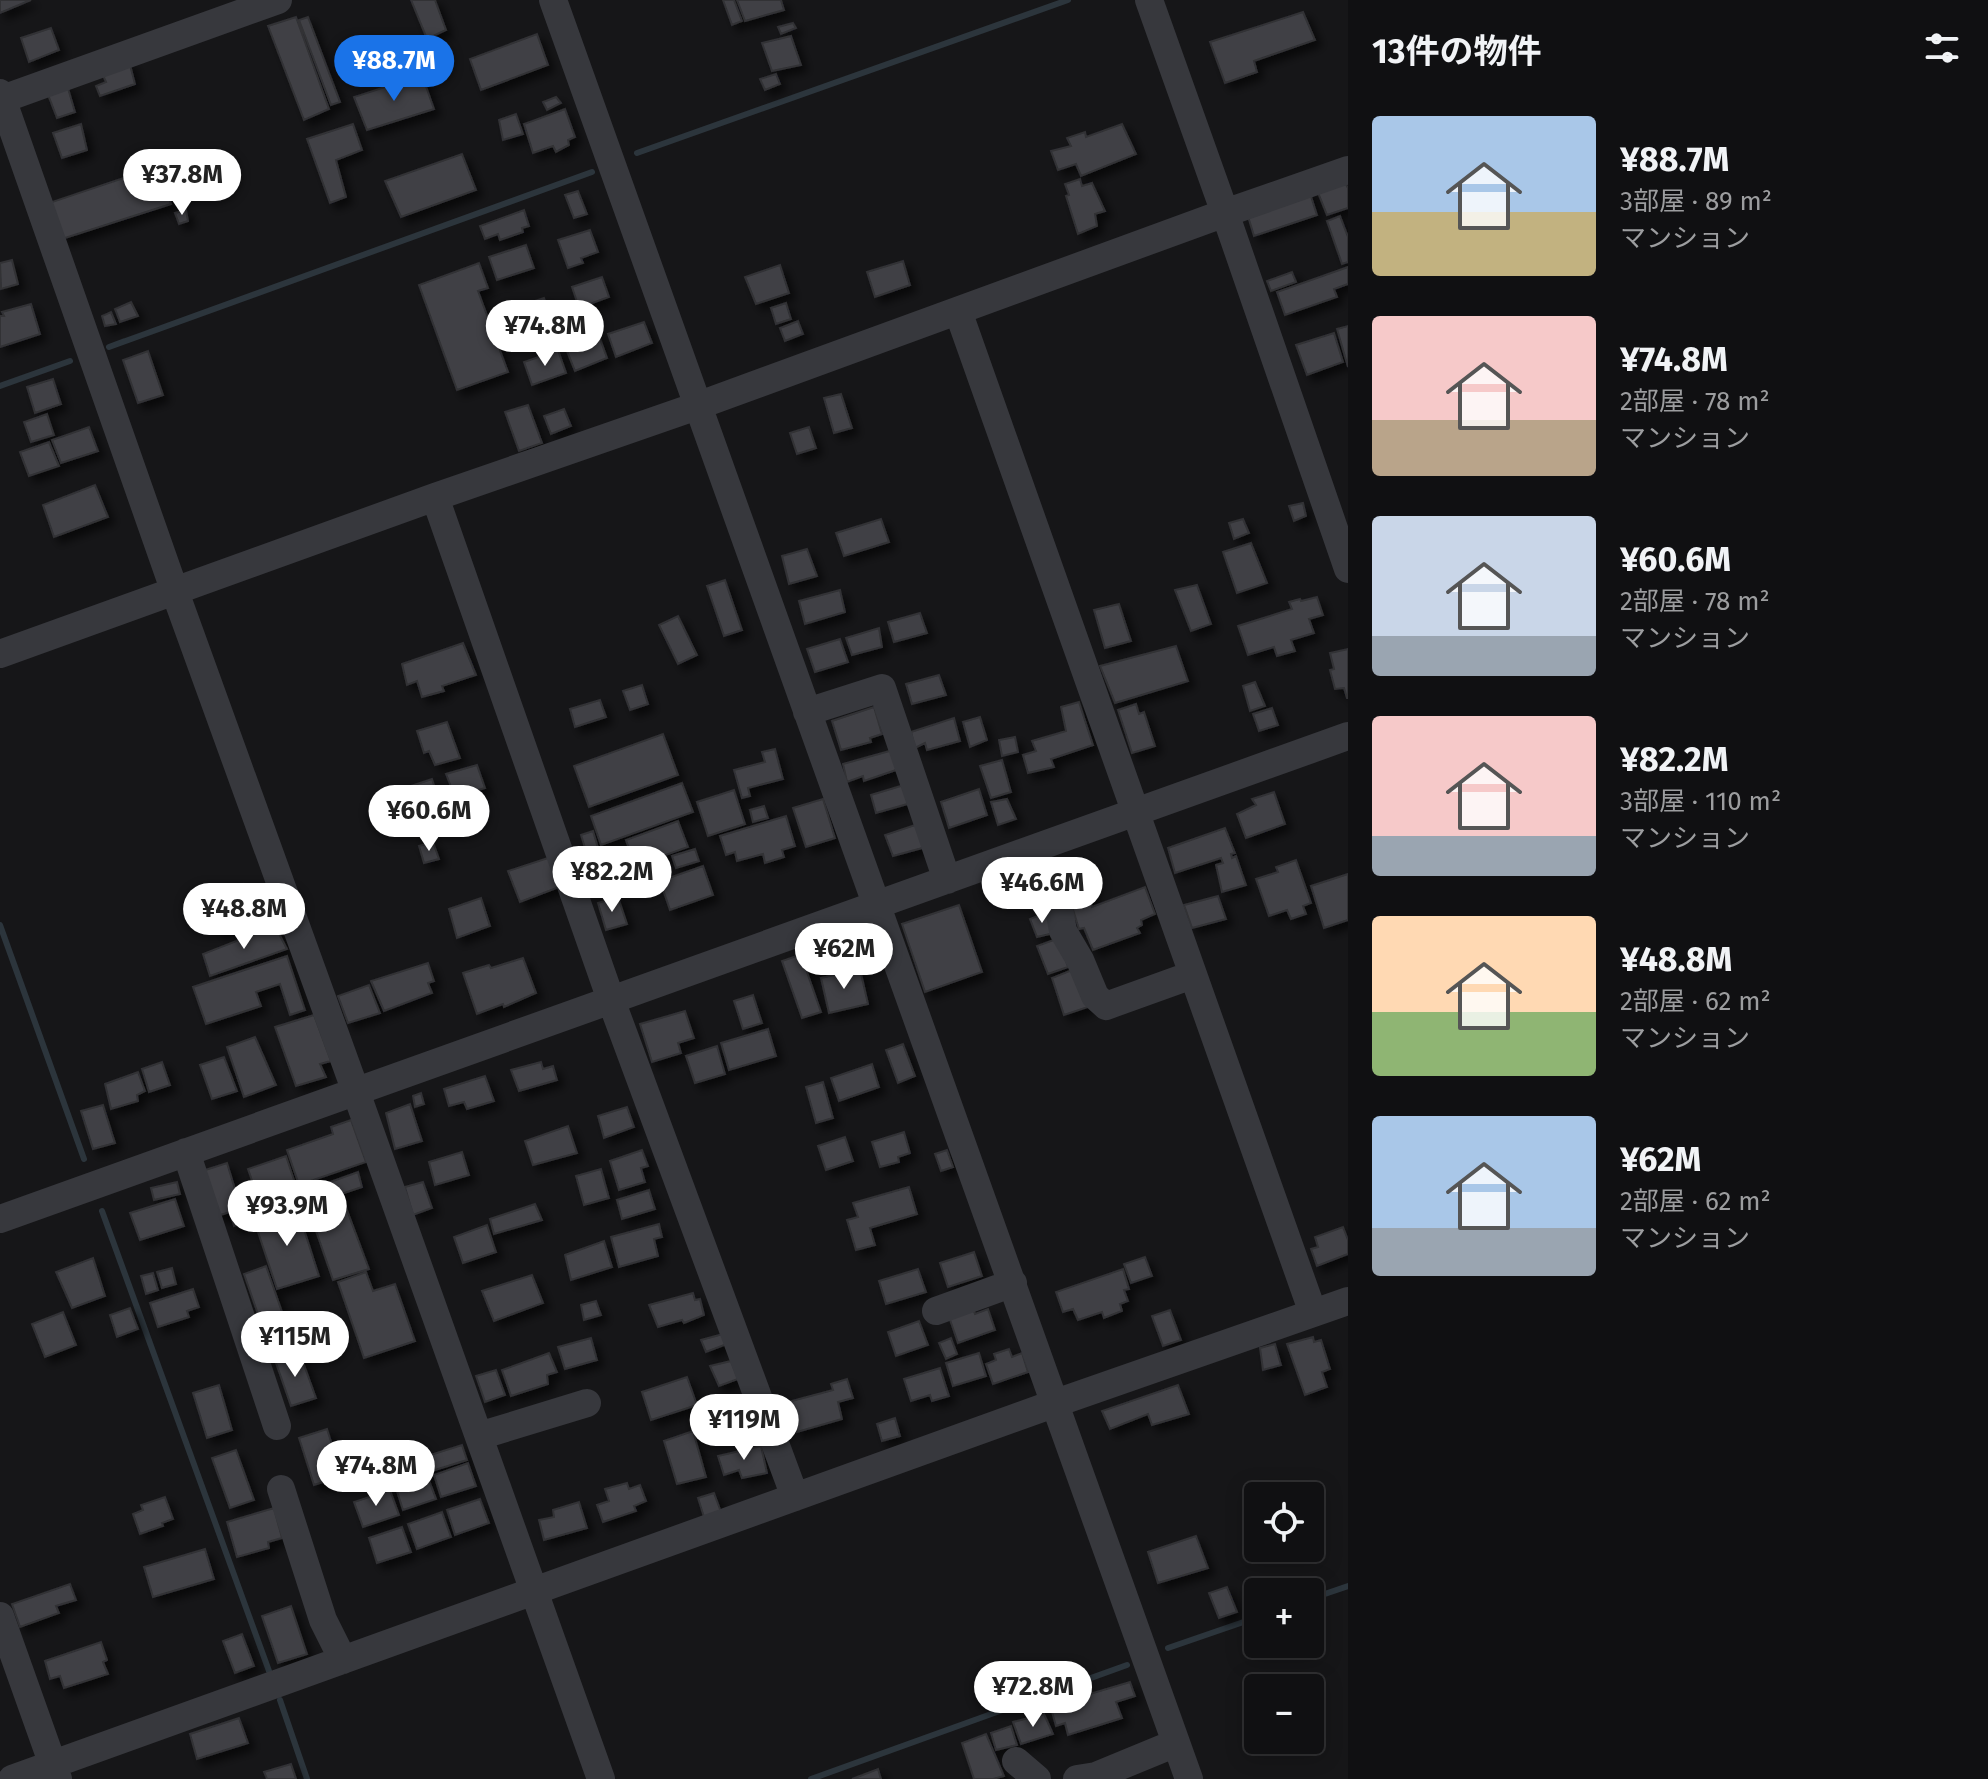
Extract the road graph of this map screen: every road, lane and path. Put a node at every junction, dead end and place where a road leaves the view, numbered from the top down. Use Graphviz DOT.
graph roads {
  1 [pos="278,0"];
  2 [pos="553,0"];
  3 [pos="1149,0"];
  4 [pos="1,98"];
  5 [pos="1348,170"];
  6 [pos="1225,213"];
  7 [pos="958,311"];
  8 [pos="697,406"];
  9 [pos="435,497"];
  10 [pos="1348,569"];
  11 [pos="175,592"];
  12 [pos="0,654"];
  13 [pos="807,712"];
  14 [pos="1348,736"];
  15 [pos="1137,813"];
  16 [pos="947,880"];
  17 [pos="1058,903"];
  18 [pos="876,905"];
  19 [pos="1192,975"];
  20 [pos="611,1000"];
  21 [pos="356,1092"];
  22 [pos="186,1152"];
  23 [pos="0,1219"];
  24 [pos="1013,1283"];
  25 [pos="1348,1301"];
  26 [pos="936,1311"];
  27 [pos="1313,1313"];
  28 [pos="587,1403"];
  29 [pos="1056,1403"];
  30 [pos="277,1426"];
  31 [pos="479,1436"];
  32 [pos="281,1489"];
  33 [pos="795,1497"];
  34 [pos="534,1591"];
  35 [pos="0,1616"];
  36 [pos="343,1660"];
  37 [pos="1176,1743"];
  38 [pos="56,1771"];
  39 [pos="12,1779"];
  40 [pos="601,1779"];
  41 [pos="1077,1779"];
  42 [pos="1189,1779"];
  1 -- 4 [label="street"];
  2 -- 8 [label="street"];
  3 -- 6 [label="street"];
  4 -- 11 [label="street"];
  5 -- 6 [label="street"];
  6 -- 7 [label="street"];
  6 -- 10 [label="street"];
  7 -- 8 [label="street"];
  7 -- 15 [label="street"];
  8 -- 9 [label="street"];
  8 -- 13 [label="street"];
  9 -- 11 [label="street"];
  9 -- 20 [label="street"];
  11 -- 12 [label="street"];
  11 -- 21 [label="street"];
  13 -- 16 [label="street"];
  13 -- 18 [label="street"];
  14 -- 15 [label="street"];
  15 -- 16 [label="street"];
  15 -- 19 [label="street"];
  16 -- 18 [label="street"];
  17 -- 19 [label="street"];
  18 -- 20 [label="street"];
  18 -- 24 [label="street"];
  19 -- 27 [label="street"];
  20 -- 21 [label="street"];
  20 -- 33 [label="street"];
  21 -- 22 [label="street"];
  21 -- 31 [label="street"];
  22 -- 23 [label="street"];
  22 -- 30 [label="street"];
  24 -- 26 [label="street"];
  24 -- 29 [label="street"];
  25 -- 27 [label="street"];
  27 -- 29 [label="street"];
  28 -- 31 [label="street"];
  29 -- 33 [label="street"];
  29 -- 37 [label="street"];
  31 -- 34 [label="street"];
  32 -- 36 [label="street"];
  33 -- 34 [label="street"];
  34 -- 36 [label="street"];
  34 -- 40 [label="street"];
  35 -- 38 [label="street"];
  36 -- 38 [label="street"];
  37 -- 41 [label="street"];
  37 -- 42 [label="street"];
  38 -- 39 [label="street"];
}
